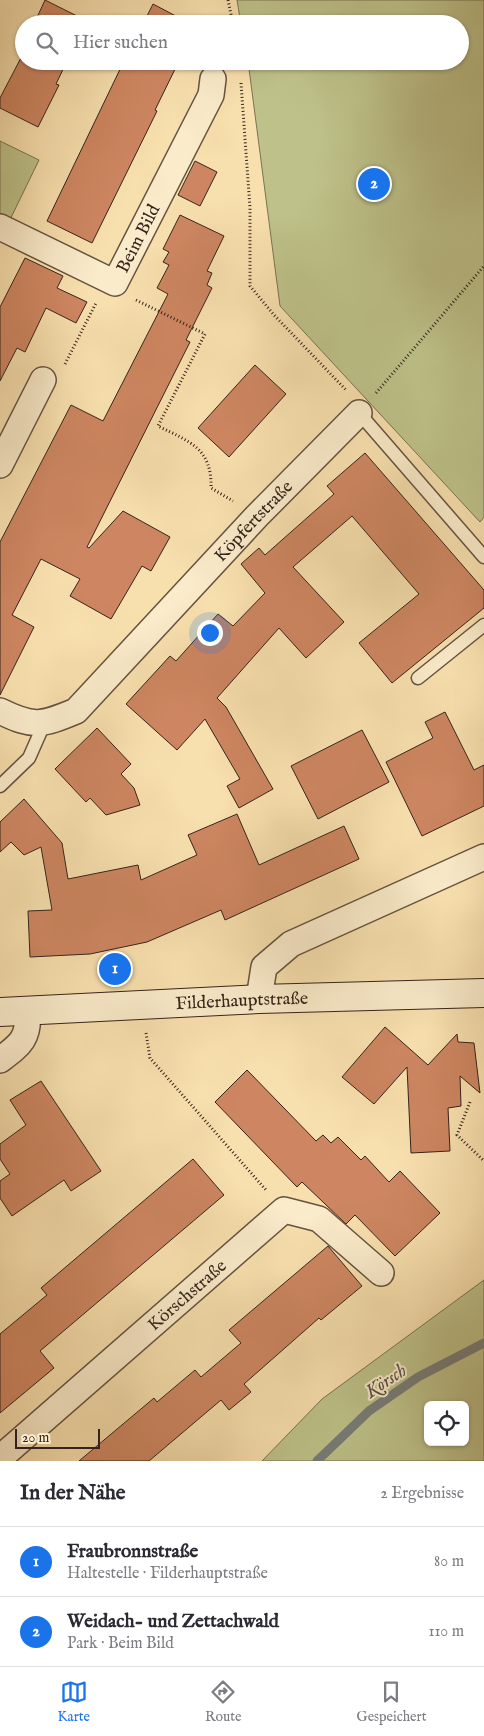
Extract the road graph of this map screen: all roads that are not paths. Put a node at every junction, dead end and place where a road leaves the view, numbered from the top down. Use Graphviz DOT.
graph roads {
  1 [pos="213,79"];
  2 [pos="0,227"];
  3 [pos="43,380"];
  4 [pos="359,413"];
  5 [pos="0,465"];
  6 [pos="484,556"];
  7 [pos="484,625"];
  8 [pos="418,678"];
  9 [pos="0,711"];
  10 [pos="44,724"];
  11 [pos="0,786"];
  12 [pos="484,857"];
  13 [pos="484,993"];
  14 [pos="260,999"];
  15 [pos="27,1011"];
  16 [pos="0,1012"];
  17 [pos="0,1060"];
  18 [pos="381,1273"];
  19 [pos="0,1458"];
  1 -- 2 [label="street, Beim Bild"];
  3 -- 5 [label="street"];
  4 -- 6 [label="lane"];
  4 -- 10 [label="street, Köpfertstraße"];
  7 -- 8 [label="lane"];
  9 -- 10 [label="street"];
  10 -- 11 [label="lane"];
  12 -- 14 [label="street"];
  13 -- 14 [label="main road, Filderhauptstraße"];
  14 -- 15 [label="main road, Filderhauptstraße"];
  15 -- 16 [label="main road, Filderhauptstraße"];
  15 -- 17 [label="street"];
  18 -- 19 [label="street, Körschstraße"];
}
